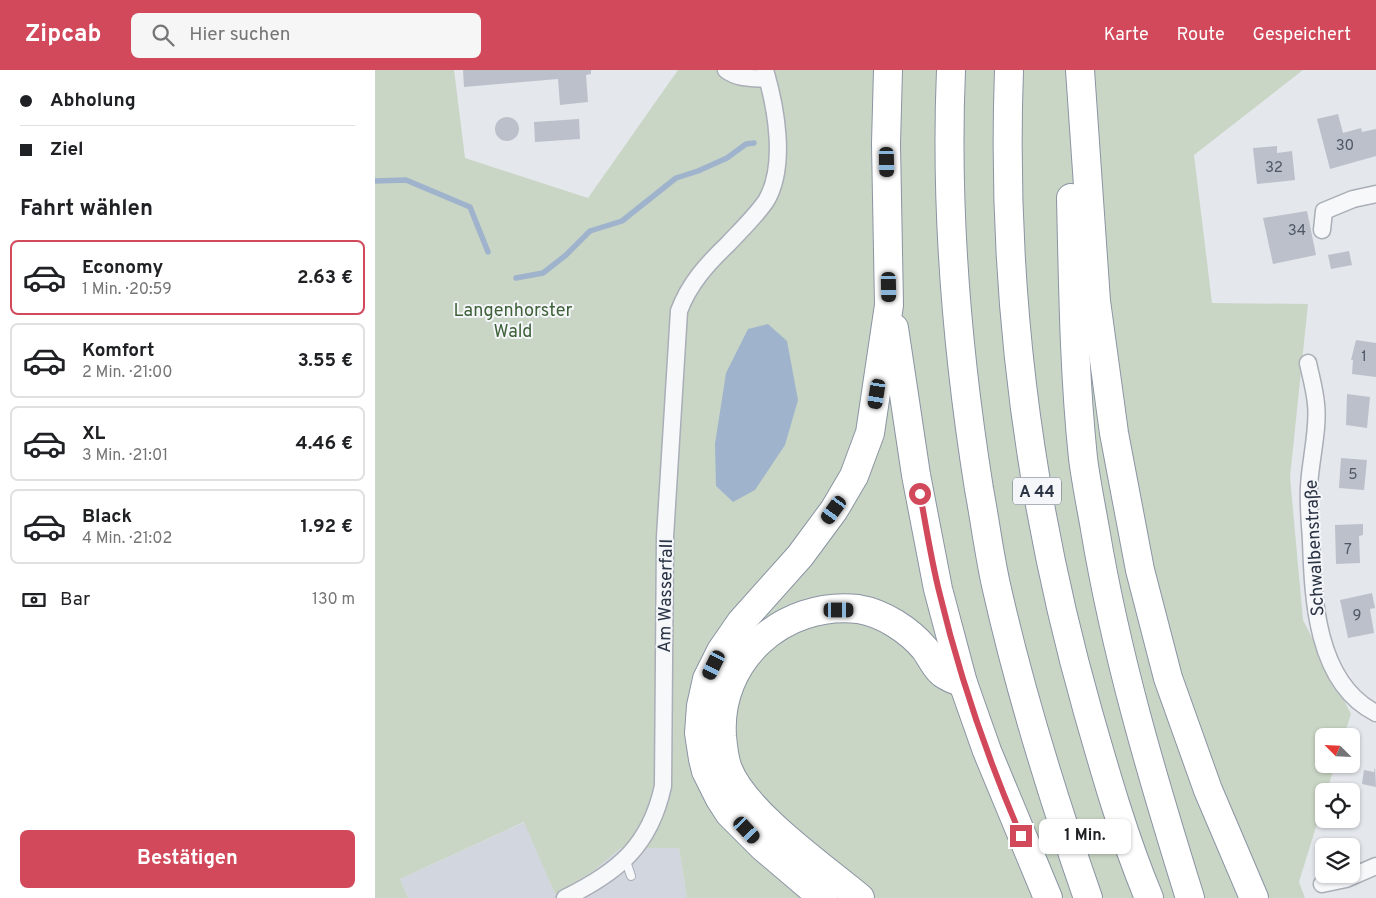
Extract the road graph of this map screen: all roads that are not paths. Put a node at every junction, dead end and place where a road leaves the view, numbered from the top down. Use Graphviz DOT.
graph roads {
  1 [pos="726,70"];
  2 [pos="888,70"];
  3 [pos="951,70"];
  4 [pos="1009,70"];
  5 [pos="1073,70"];
  6 [pos="1080,70"];
  7 [pos="766,74"];
  8 [pos="1376,194"];
  9 [pos="1322,230"];
  10 [pos="889,305"];
  11 [pos="1308,363"];
  12 [pos="963,683"];
  13 [pos="1376,713"];
  14 [pos="1376,866"];
  15 [pos="1322,884"];
  16 [pos="565,898"];
  17 [pos="823,898"];
  18 [pos="860,898"];
  19 [pos="1048,898"];
  20 [pos="1088,898"];
  21 [pos="1149,898"];
  22 [pos="1190,898"];
  23 [pos="1254,898"];
  1 -- 7 [label="street"];
  2 -- 10 [label="highway"];
  3 -- 20 [label="highway"];
  4 -- 21 [label="highway, A 44"];
  5 -- 22 [label="highway"];
  6 -- 23 [label="highway"];
  7 -- 16 [label="street, Am Wasserfall"];
  8 -- 9 [label="street"];
  10 -- 12 [label="highway"];
  10 -- 17 [label="highway"];
  11 -- 13 [label="street, Schwalbenstraße"];
  12 -- 18 [label="highway"];
  12 -- 19 [label="highway"];
  14 -- 15 [label="street"];
}
